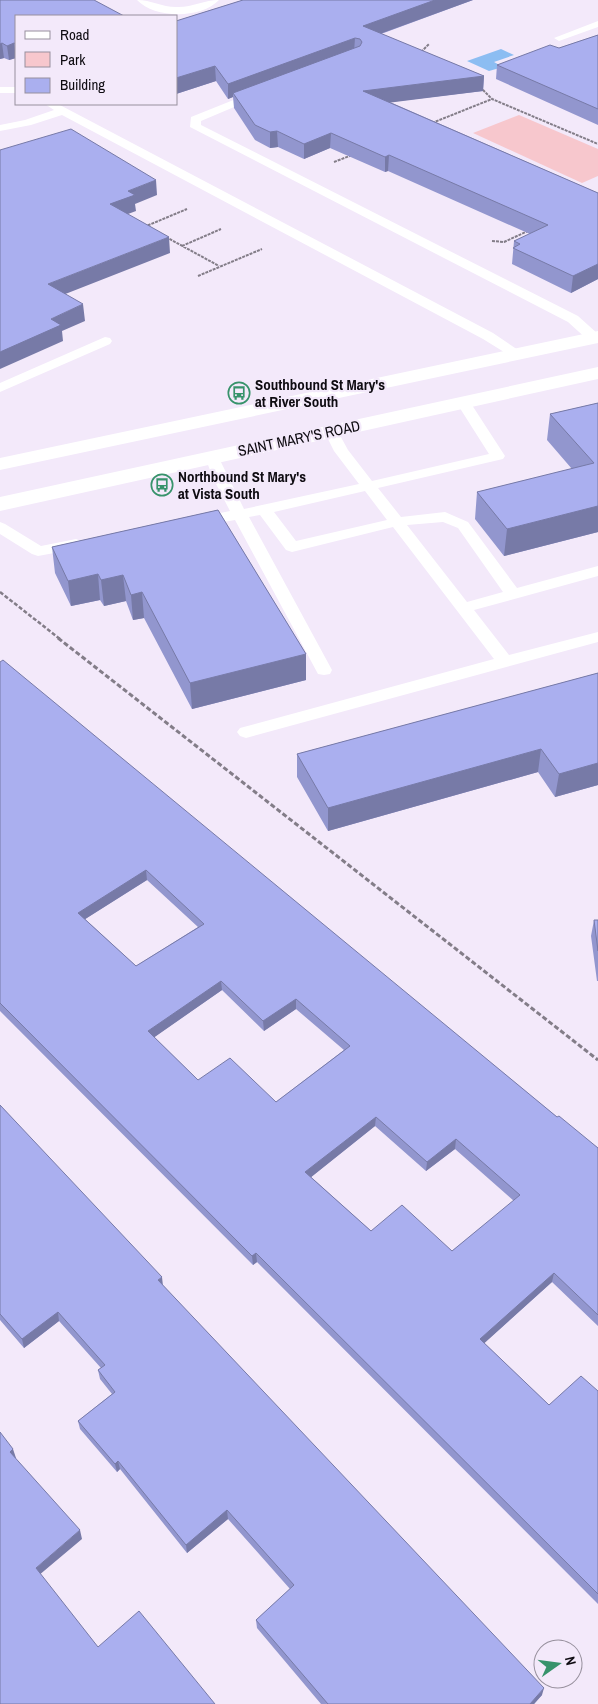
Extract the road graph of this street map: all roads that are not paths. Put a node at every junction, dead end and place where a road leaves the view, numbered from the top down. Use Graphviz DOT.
graph roads {
  1 [pos="142,0"];
  2 [pos="214,0"];
  3 [pos="598,24"];
  4 [pos="559,38"];
  5 [pos="0,90"];
  6 [pos="15,90"];
  7 [pos="266,90"];
  8 [pos="52,105"];
  9 [pos="63,111"];
  10 [pos="0,128"];
  11 [pos="596,337"];
  12 [pos="105,341"];
  13 [pos="517,354"];
  14 [pos="598,372"];
  15 [pos="0,388"];
  16 [pos="361,388"];
  17 [pos="462,402"];
  18 [pos="331,431"];
  19 [pos="212,457"];
  20 [pos="0,464"];
  21 [pos="368,485"];
  22 [pos="0,504"];
  23 [pos="264,510"];
  24 [pos="239,514"];
  25 [pos="396,522"];
  26 [pos="181,525"];
  27 [pos="0,527"];
  28 [pos="95,541"];
  29 [pos="598,571"];
  30 [pos="513,594"];
  31 [pos="463,608"];
  32 [pos="598,638"];
  33 [pos="505,661"];
  34 [pos="324,670"];
  35 [pos="246,732"];
  1 -- 2 [label="lane"];
  3 -- 4 [label="lane"];
  5 -- 6 [label="lane"];
  7 -- 11 [label="lane"];
  8 -- 9 [label="lane"];
  9 -- 10 [label="lane"];
  9 -- 13 [label="lane"];
  11 -- 13 [label="main road"];
  12 -- 15 [label="lane"];
  13 -- 16 [label="main road"];
  14 -- 17 [label="main road, SAINT MARY'S ROAD"];
  16 -- 18 [label="main road"];
  16 -- 20 [label="main road"];
  17 -- 18 [label="main road, SAINT MARY'S ROAD"];
  17 -- 21 [label="lane"];
  18 -- 19 [label="main road, SAINT MARY'S ROAD"];
  18 -- 21 [label="lane"];
  19 -- 22 [label="main road, SAINT MARY'S ROAD"];
  19 -- 24 [label="lane"];
  21 -- 23 [label="lane"];
  21 -- 25 [label="lane"];
  23 -- 24 [label="lane"];
  23 -- 25 [label="lane"];
  24 -- 26 [label="lane"];
  24 -- 34 [label="lane"];
  25 -- 30 [label="lane"];
  25 -- 31 [label="lane"];
  27 -- 28 [label="lane"];
  29 -- 30 [label="lane"];
  30 -- 31 [label="lane"];
  31 -- 33 [label="lane"];
  32 -- 33 [label="lane"];
  33 -- 35 [label="lane"];
}
